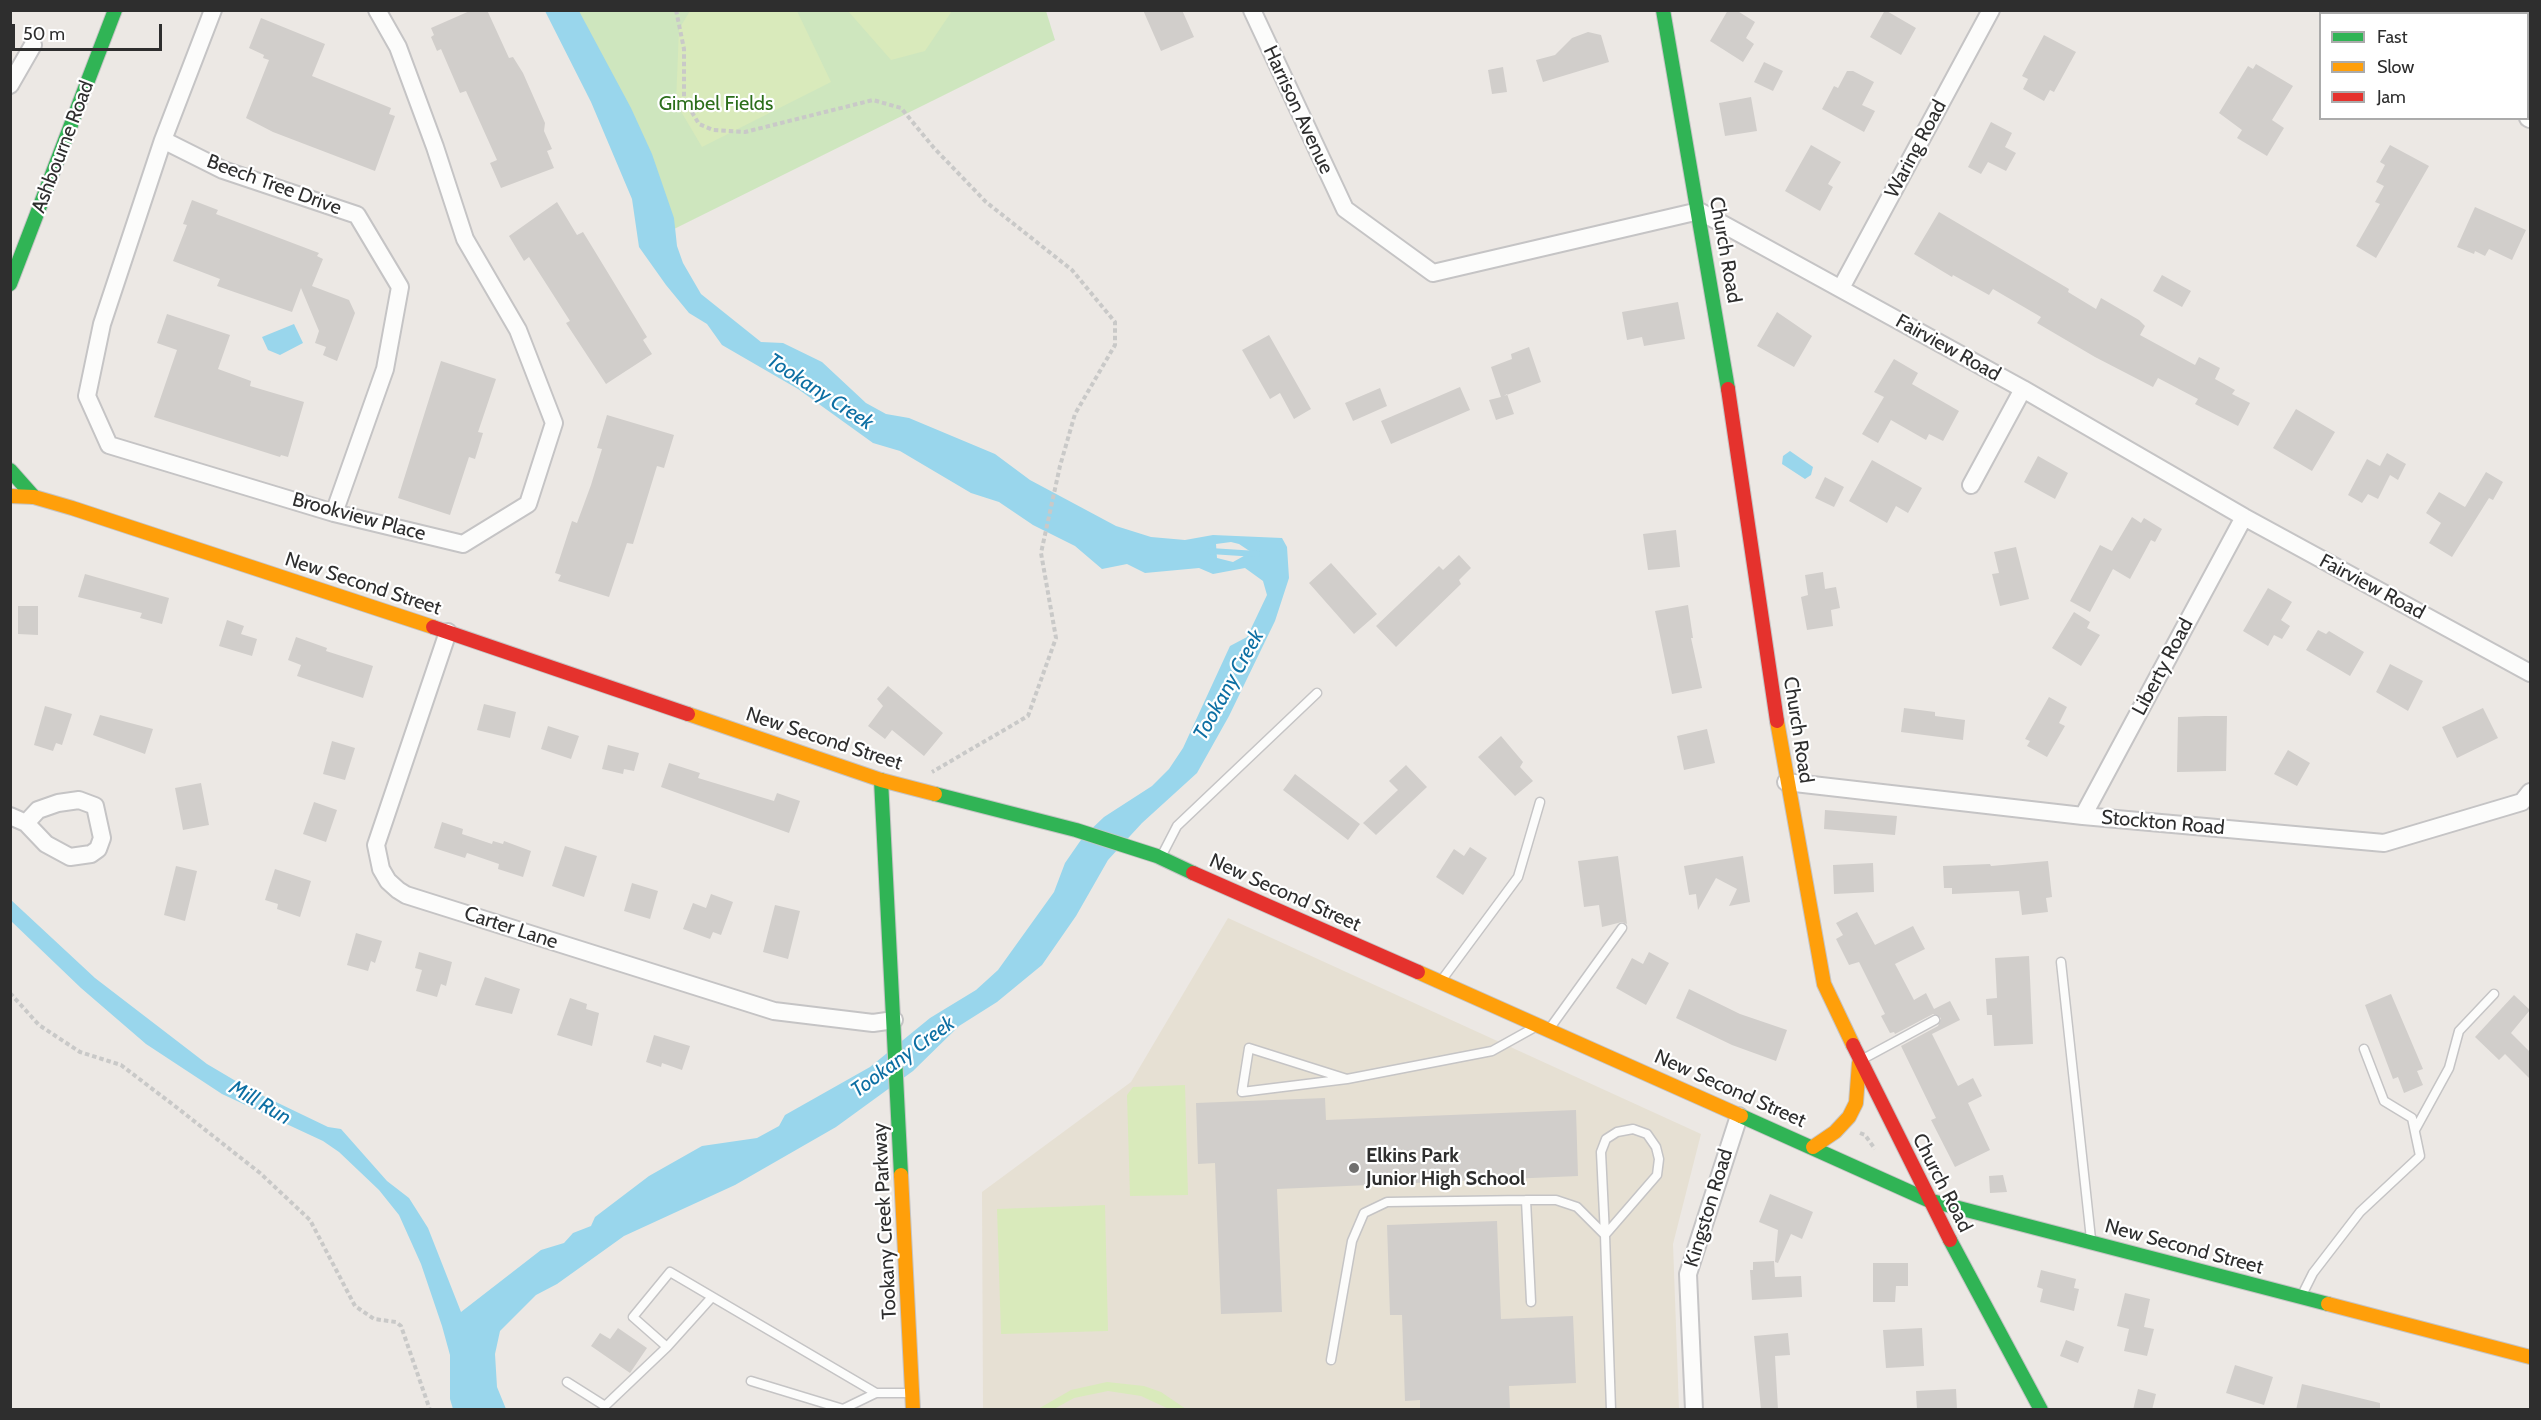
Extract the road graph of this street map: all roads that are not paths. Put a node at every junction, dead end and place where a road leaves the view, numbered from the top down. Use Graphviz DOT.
graph roads {
  1 [pos="115,10"];
  2 [pos="213,10"];
  3 [pos="377,10"];
  4 [pos="1252,10"];
  5 [pos="1663,10"];
  6 [pos="1991,10"];
  7 [pos="33,45"];
  8 [pos="10,85"];
  9 [pos="163,140"];
  10 [pos="1699,211"];
  11 [pos="10,284"];
  12 [pos="1841,288"];
  13 [pos="2023,389"];
  14 [pos="10,470"];
  15 [pos="1971,484"];
  16 [pos="10,496"];
  17 [pos="34,497"];
  18 [pos="334,513"];
  19 [pos="2244,518"];
  20 [pos="448,632"];
  21 [pos="2530,673"];
  22 [pos="1317,693"];
  23 [pos="881,780"];
  24 [pos="1786,782"];
  25 [pos="2530,792"];
  26 [pos="1540,802"];
  27 [pos="2083,816"];
  28 [pos="18,820"];
  29 [pos="1159,856"];
  30 [pos="1622,928"];
  31 [pos="2061,962"];
  32 [pos="1441,982"];
  33 [pos="2494,994"];
  34 [pos="1935,1020"];
  35 [pos="1545,1026"];
  36 [pos="895,1027"];
  37 [pos="2364,1048"];
  38 [pos="1860,1061"];
  39 [pos="1347,1079"];
  40 [pos="1738,1116"];
  41 [pos="2415,1131"];
  42 [pos="1813,1147"];
  43 [pos="1526,1200"];
  44 [pos="1928,1200"];
  45 [pos="1605,1235"];
  46 [pos="2092,1243"];
  47 [pos="712,1296"];
  48 [pos="2301,1297"];
  49 [pos="1531,1302"];
  50 [pos="667,1347"];
  51 [pos="2530,1357"];
  52 [pos="1331,1360"];
  53 [pos="751,1381"];
  54 [pos="567,1382"];
  55 [pos="876,1393"];
  56 [pos="912,1393"];
  57 [pos="913,1410"];
  58 [pos="1611,1410"];
  59 [pos="1694,1410"];
  60 [pos="2041,1410"];
  1 -- 11 [label="street, Ashbourne Road"];
  2 -- 9 [label="street, Brookview Place"];
  3 -- 18 [label="street, Brookview Place"];
  4 -- 10 [label="street, Harrison Avenue"];
  5 -- 10 [label="street, Church Road"];
  6 -- 12 [label="street, Waring Road"];
  7 -- 8 [label="street"];
  9 -- 18 [label="street, Beech Tree Drive"];
  9 -- 18 [label="street, Brookview Place"];
  10 -- 12 [label="street, Fairview Road"];
  10 -- 24 [label="street, Church Road"];
  12 -- 13 [label="street, Fairview Road"];
  13 -- 15 [label="street"];
  13 -- 19 [label="street, Fairview Road"];
  14 -- 17 [label="street"];
  16 -- 17 [label="street, New Second Street"];
  17 -- 20 [label="street, New Second Street"];
  19 -- 21 [label="street, Fairview Road"];
  19 -- 27 [label="street, Liberty Road"];
  20 -- 23 [label="street, New Second Street"];
  20 -- 36 [label="street, Carter Lane"];
  22 -- 29 [label="lane"];
  23 -- 29 [label="street, New Second Street"];
  23 -- 36 [label="street, Tookany Creek Parkway"];
  24 -- 27 [label="street, Stockton Road"];
  24 -- 38 [label="street, Church Road"];
  25 -- 27 [label="street, Stockton Road"];
  26 -- 32 [label="lane"];
  28 -- 28 [label="street"];
  29 -- 32 [label="street, New Second Street"];
  30 -- 35 [label="lane"];
  31 -- 46 [label="lane"];
  32 -- 35 [label="street, New Second Street"];
  33 -- 41 [label="lane"];
  34 -- 38 [label="lane"];
  35 -- 39 [label="lane"];
  35 -- 40 [label="street, New Second Street"];
  36 -- 56 [label="street, Tookany Creek Parkway"];
  37 -- 41 [label="lane"];
  38 -- 42 [label="street"];
  38 -- 44 [label="street, Church Road"];
  39 -- 39 [label="lane"];
  40 -- 42 [label="street, New Second Street"];
  40 -- 59 [label="street, Kingston Road"];
  41 -- 48 [label="lane"];
  42 -- 44 [label="street, New Second Street"];
  43 -- 45 [label="lane"];
  43 -- 49 [label="lane"];
  43 -- 52 [label="lane"];
  44 -- 46 [label="street, New Second Street"];
  44 -- 60 [label="street, Church Road"];
  45 -- 45 [label="lane"];
  45 -- 58 [label="lane"];
  46 -- 48 [label="street, New Second Street"];
  47 -- 50 [label="lane"];
  47 -- 50 [label="lane"];
  47 -- 55 [label="lane"];
  48 -- 51 [label="street, New Second Street"];
  50 -- 54 [label="lane"];
  53 -- 55 [label="lane"];
  55 -- 56 [label="lane"];
  56 -- 57 [label="street, Tookany Creek Parkway"];
}
